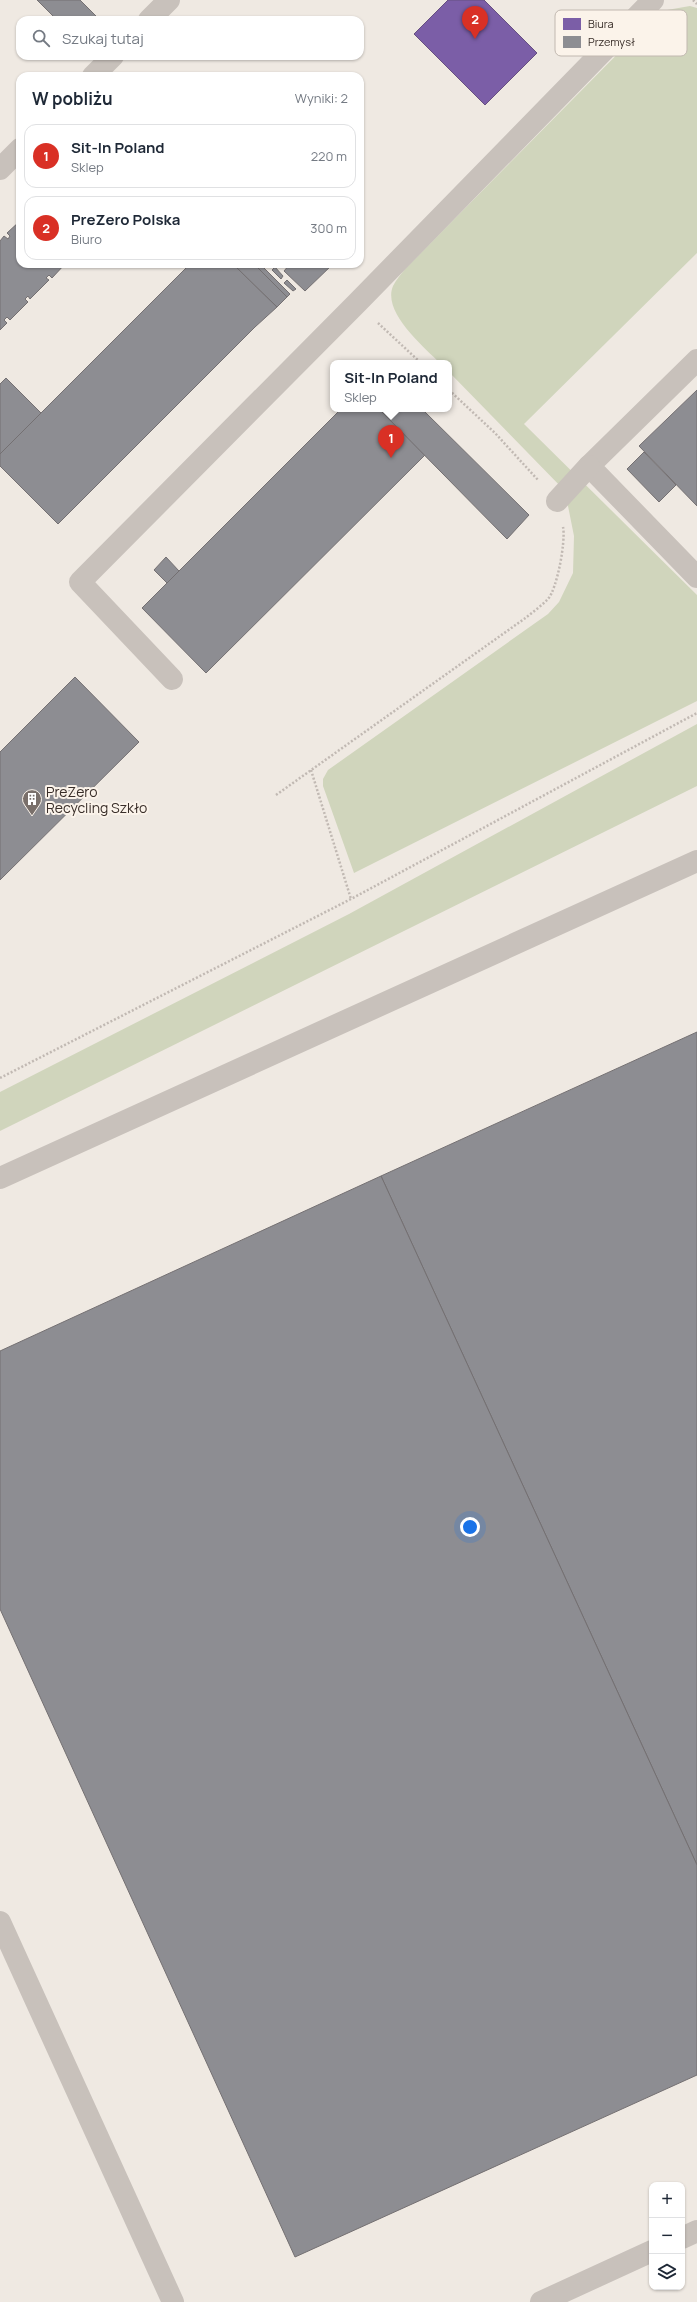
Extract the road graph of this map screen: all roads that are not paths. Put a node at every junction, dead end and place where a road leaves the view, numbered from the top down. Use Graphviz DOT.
graph roads {
  1 [pos="169,0"];
  2 [pos="653,0"];
  3 [pos="643,10"];
  4 [pos="153,16"];
  5 [pos="598,56"];
  6 [pos="109,60"];
  7 [pos="97,72"];
  8 [pos="16,153"];
  9 [pos="0,169"];
  10 [pos="697,360"];
  11 [pos="589,466"];
  12 [pos="557,501"];
  13 [pos="697,577"];
  14 [pos="172,679"];
  15 [pos="697,861"];
  16 [pos="0,1178"];
  17 [pos="0,1922"];
  18 [pos="697,2231"];
  19 [pos="685,2237"];
  20 [pos="649,2252"];
  21 [pos="174,2302"];
  22 [pos="541,2302"];
  1 -- 4 [label="lane"];
  2 -- 3 [label="lane"];
  5 -- 14 [label="lane"];
  6 -- 7 [label="lane"];
  8 -- 9 [label="lane"];
  10 -- 11 [label="lane"];
  11 -- 12 [label="lane"];
  11 -- 13 [label="lane"];
  15 -- 16 [label="lane"];
  17 -- 21 [label="lane"];
  18 -- 19 [label="lane"];
  20 -- 22 [label="lane"];
}
